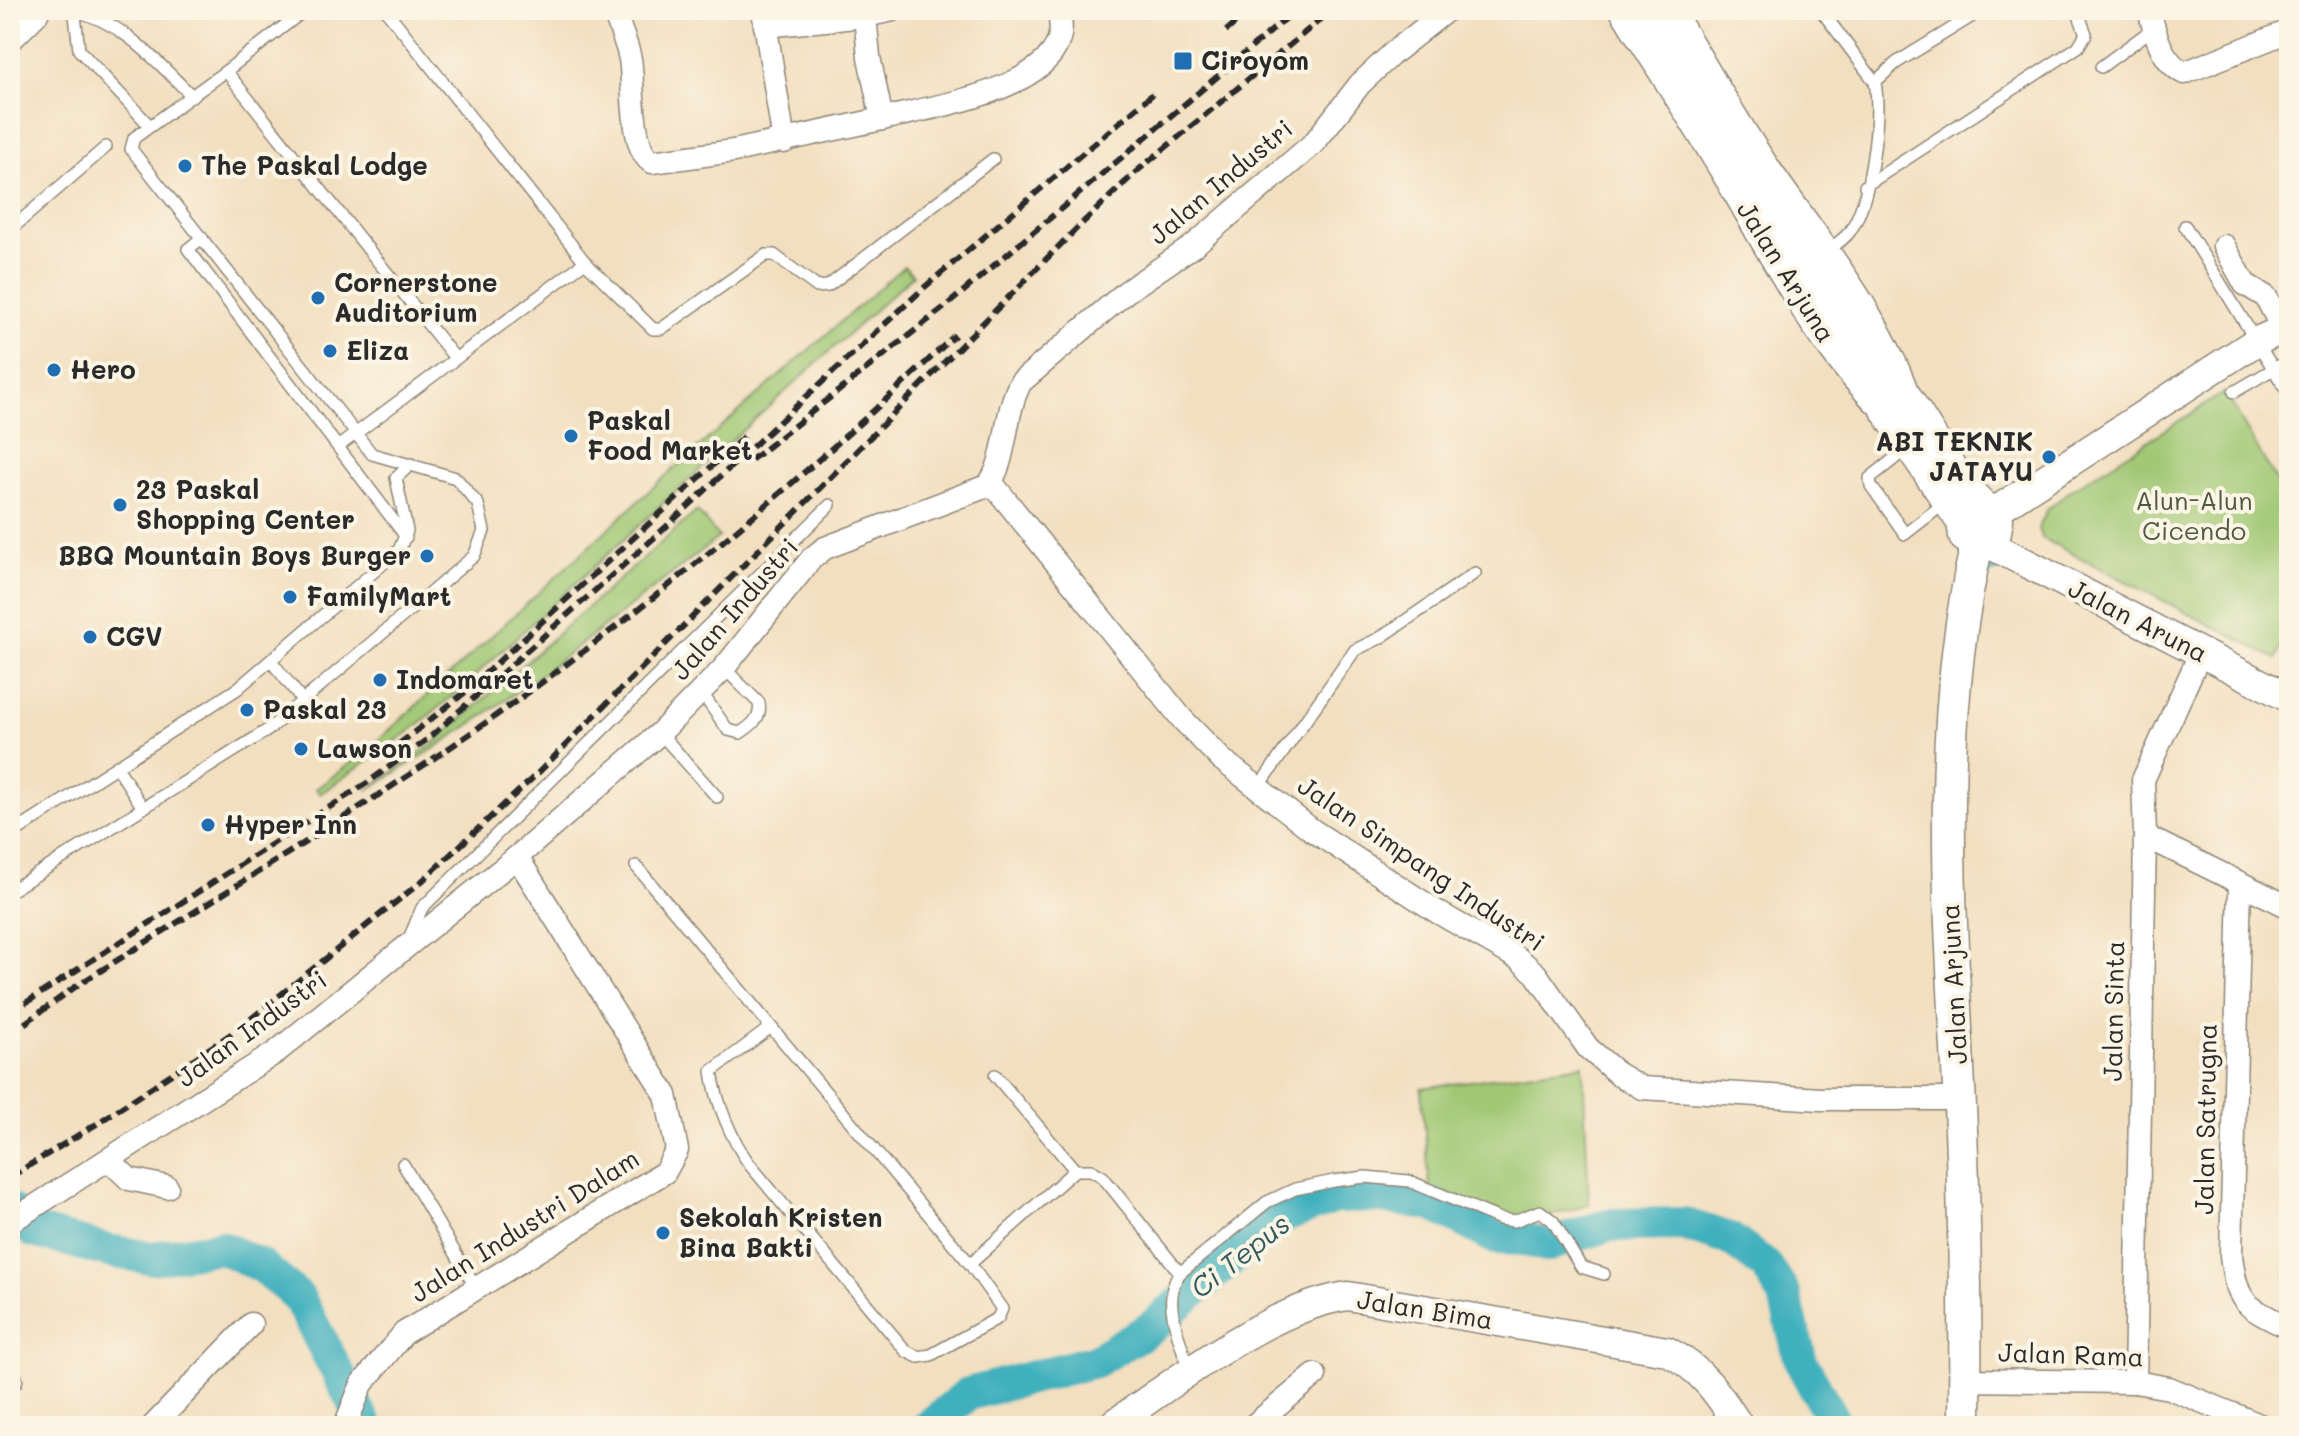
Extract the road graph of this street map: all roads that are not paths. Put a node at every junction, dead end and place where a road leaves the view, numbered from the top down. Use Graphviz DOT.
graph roads {
  1 [pos="31,10"];
  2 [pos="305,10"];
  3 [pos="386,10"];
  4 [pos="614,10"];
  5 [pos="893,10"];
  6 [pos="1058,10"];
  7 [pos="1447,10"];
  8 [pos="1624,10"];
  9 [pos="1647,10"];
  10 [pos="1669,10"];
  11 [pos="1821,10"];
  12 [pos="1982,10"];
  13 [pos="2077,10"];
  14 [pos="72,12"];
  15 [pos="865,16"];
  16 [pos="764,18"];
  17 [pos="2151,19"];
  18 [pos="10,31"];
  19 [pos="2289,31"];
  20 [pos="2101,67"];
  21 [pos="226,71"];
  22 [pos="1875,82"];
  23 [pos="192,96"];
  24 [pos="882,119"];
  25 [pos="150,126"];
  26 [pos="784,142"];
  27 [pos="106,147"];
  28 [pos="993,159"];
  29 [pos="1865,186"];
  30 [pos="2185,226"];
  31 [pos="10,230"];
  32 [pos="202,238"];
  33 [pos="2224,246"];
  34 [pos="1825,252"];
  35 [pos="585,262"];
  36 [pos="2286,328"];
  37 [pos="280,336"];
  38 [pos="2257,341"];
  39 [pos="264,348"];
  40 [pos="455,358"];
  41 [pos="2289,360"];
  42 [pos="2273,368"];
  43 [pos="2234,392"];
  44 [pos="2289,394"];
  45 [pos="1897,405"];
  46 [pos="356,432"];
  47 [pos="339,446"];
  48 [pos="1910,446"];
  49 [pos="411,464"];
  50 [pos="991,482"];
  51 [pos="830,505"];
  52 [pos="1974,522"];
  53 [pos="406,537"];
  54 [pos="1475,573"];
  55 [pos="2200,654"];
  56 [pos="272,662"];
  57 [pos="724,668"];
  58 [pos="701,692"];
  59 [pos="2289,698"];
  60 [pos="303,701"];
  61 [pos="660,733"];
  62 [pos="117,767"];
  63 [pos="1258,788"];
  64 [pos="717,797"];
  65 [pos="143,808"];
  66 [pos="10,835"];
  67 [pos="2145,836"];
  68 [pos="517,857"];
  69 [pos="636,866"];
  70 [pos="2240,883"];
  71 [pos="10,891"];
  72 [pos="2289,907"];
  73 [pos="405,949"];
  74 [pos="771,1027"];
  75 [pos="995,1075"];
  76 [pos="1960,1099"];
  77 [pos="109,1160"];
  78 [pos="403,1164"];
  79 [pos="1075,1170"];
  80 [pos="167,1187"];
  81 [pos="10,1222"];
  82 [pos="970,1264"];
  83 [pos="1180,1273"];
  84 [pos="1604,1274"];
  85 [pos="477,1290"];
  86 [pos="251,1324"];
  87 [pos="2289,1328"];
  88 [pos="1189,1372"];
  89 [pos="1315,1375"];
  90 [pos="1965,1380"];
  91 [pos="2135,1382"];
  92 [pos="348,1420"];
  93 [pos="153,1426"];
  94 [pos="1111,1426"];
  95 [pos="1253,1426"];
  96 [pos="1739,1426"];
  97 [pos="1965,1426"];
  98 [pos="2262,1426"];
  1 -- 18 [label="main road"];
  2 -- 21 [label="lane"];
  3 -- 35 [label="lane"];
  4 -- 26 [label="street"];
  5 -- 15 [label="street"];
  6 -- 24 [label="street"];
  7 -- 50 [label="street, Jalan Industri"];
  8 -- 45 [label="street, Jalan Arjuna"];
  9 -- 45 [label="main road"];
  10 -- 34 [label="street, Jalan Arjuna"];
  11 -- 22 [label="lane"];
  12 -- 22 [label="lane"];
  13 -- 29 [label="lane"];
  14 -- 23 [label="lane"];
  14 -- 25 [label="lane"];
  15 -- 16 [label="street"];
  15 -- 24 [label="street"];
  16 -- 26 [label="street"];
  17 -- 19 [label="street"];
  17 -- 20 [label="lane"];
  21 -- 23 [label="lane"];
  21 -- 40 [label="lane"];
  22 -- 29 [label="lane"];
  23 -- 25 [label="lane"];
  24 -- 26 [label="street"];
  25 -- 32 [label="lane"];
  27 -- 31 [label="lane"];
  28 -- 35 [label="lane"];
  29 -- 34 [label="lane"];
  30 -- 38 [label="lane"];
  32 -- 37 [label="lane"];
  32 -- 39 [label="lane"];
  33 -- 36 [label="street"];
  34 -- 45 [label="street, Jalan Arjuna"];
  35 -- 40 [label="lane"];
  36 -- 38 [label="street"];
  37 -- 39 [label="lane"];
  37 -- 46 [label="lane"];
  38 -- 42 [label="lane"];
  38 -- 52 [label="street"];
  39 -- 47 [label="lane"];
  40 -- 46 [label="lane"];
  41 -- 42 [label="lane"];
  42 -- 43 [label="lane"];
  42 -- 44 [label="lane"];
  45 -- 48 [label="main road, Jalan Arjuna"];
  45 -- 52 [label="main road, Jalan Arjuna"];
  46 -- 47 [label="lane"];
  46 -- 49 [label="lane"];
  47 -- 53 [label="lane"];
  48 -- 52 [label="main road, Jalan Arjuna"];
  48 -- 52 [label="lane"];
  49 -- 53 [label="lane"];
  49 -- 60 [label="lane"];
  50 -- 57 [label="street, Jalan Industri"];
  50 -- 63 [label="street, Jalan Simpang Industri"];
  51 -- 73 [label="lane"];
  52 -- 55 [label="street, Jalan Aruna"];
  52 -- 76 [label="main road, Jalan Arjuna"];
  53 -- 56 [label="lane"];
  54 -- 63 [label="lane"];
  55 -- 59 [label="street, Jalan Aruna"];
  55 -- 67 [label="street, Jalan Sinta"];
  56 -- 60 [label="lane"];
  56 -- 62 [label="lane"];
  57 -- 58 [label="street, Jalan Industri"];
  57 -- 58 [label="lane"];
  58 -- 61 [label="street, Jalan Industri"];
  60 -- 65 [label="lane"];
  61 -- 64 [label="lane"];
  61 -- 68 [label="street, Jalan Industri"];
  62 -- 65 [label="lane"];
  62 -- 66 [label="lane"];
  63 -- 76 [label="street, Jalan Simpang Industri"];
  65 -- 71 [label="lane"];
  67 -- 70 [label="street"];
  67 -- 91 [label="street, Jalan Sinta"];
  68 -- 73 [label="street, Jalan Industri"];
  68 -- 85 [label="street, Jalan Industri Dalam"];
  69 -- 74 [label="lane"];
  70 -- 72 [label="street"];
  70 -- 87 [label="street, Jalan Satrugna"];
  73 -- 77 [label="street, Jalan Industri"];
  74 -- 82 [label="lane"];
  74 -- 82 [label="lane"];
  75 -- 79 [label="lane"];
  76 -- 90 [label="main road, Jalan Arjuna"];
  77 -- 80 [label="street"];
  77 -- 81 [label="street, Jalan Industri"];
  78 -- 85 [label="lane"];
  79 -- 82 [label="lane"];
  79 -- 83 [label="lane"];
  83 -- 84 [label="lane"];
  83 -- 88 [label="lane"];
  85 -- 92 [label="street, Jalan Industri Dalam"];
  86 -- 93 [label="street"];
  88 -- 94 [label="street, Jalan Bima"];
  88 -- 96 [label="street, Jalan Bima"];
  89 -- 95 [label="street"];
  90 -- 91 [label="street, Jalan Rama"];
  90 -- 97 [label="main road, Jalan Arjuna"];
  91 -- 98 [label="street, Jalan Rama"];
}
